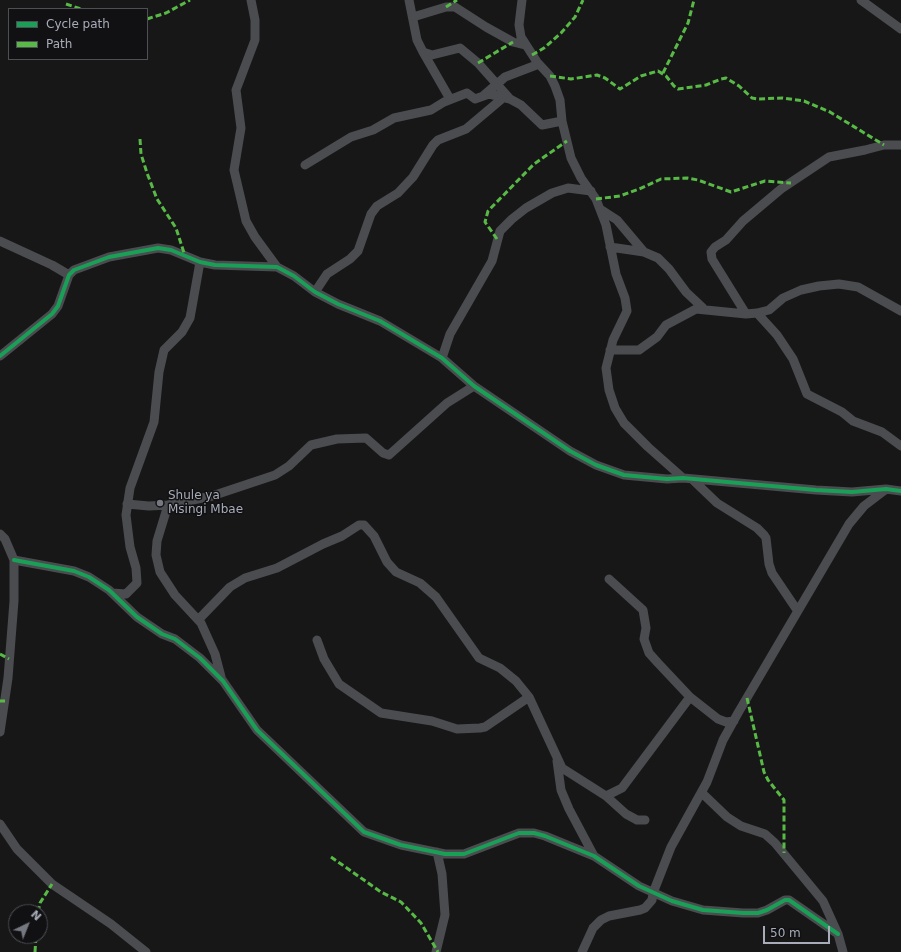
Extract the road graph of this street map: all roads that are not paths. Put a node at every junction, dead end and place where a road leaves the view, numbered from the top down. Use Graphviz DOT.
graph roads {
  1 [pos="251,0"];
  2 [pos="409,0"];
  3 [pos="522,0"];
  4 [pos="861,0"];
  5 [pos="413,17"];
  6 [pos="901,29"];
  7 [pos="525,45"];
  8 [pos="423,52"];
  9 [pos="539,64"];
  10 [pos="497,83"];
  11 [pos="483,96"];
  12 [pos="507,98"];
  13 [pos="450,99"];
  14 [pos="562,121"];
  15 [pos="901,144"];
  16 [pos="305,165"];
  17 [pos="591,191"];
  18 [pos="600,210"];
  19 [pos="0,241"];
  20 [pos="610,247"];
  21 [pos="644,252"];
  22 [pos="200,262"];
  23 [pos="277,267"];
  24 [pos="69,275"];
  25 [pos="315,292"];
  26 [pos="703,308"];
  27 [pos="901,311"];
  28 [pos="757,313"];
  29 [pos="746,314"];
  30 [pos="610,350"];
  31 [pos="0,356"];
  32 [pos="442,358"];
  33 [pos="474,386"];
  34 [pos="901,446"];
  35 [pos="683,478"];
  36 [pos="693,480"];
  37 [pos="886,490"];
  38 [pos="901,491"];
  39 [pos="127,504"];
  40 [pos="168,505"];
  41 [pos="0,534"];
  42 [pos="14,560"];
  43 [pos="609,579"];
  44 [pos="112,593"];
  45 [pos="797,610"];
  46 [pos="198,619"];
  47 [pos="317,640"];
  48 [pos="223,681"];
  49 [pos="529,697"];
  50 [pos="690,697"];
  51 [pos="734,721"];
  52 [pos="0,732"];
  53 [pos="557,760"];
  54 [pos="702,793"];
  55 [pos="606,796"];
  56 [pos="645,820"];
  57 [pos="0,824"];
  58 [pos="437,852"];
  59 [pos="594,856"];
  60 [pos="653,893"];
  61 [pos="838,934"];
  62 [pos="146,952"];
  63 [pos="436,952"];
  64 [pos="582,952"];
  65 [pos="843,952"];
  1 -- 23 [label="street"];
  2 -- 5 [label="street"];
  3 -- 7 [label="street"];
  4 -- 6 [label="street"];
  5 -- 7 [label="street"];
  5 -- 8 [label="street"];
  7 -- 9 [label="street"];
  8 -- 10 [label="street"];
  8 -- 13 [label="street"];
  9 -- 10 [label="street"];
  9 -- 14 [label="street"];
  10 -- 11 [label="street"];
  10 -- 12 [label="street"];
  11 -- 12 [label="street"];
  11 -- 13 [label="street"];
  12 -- 14 [label="street"];
  12 -- 25 [label="street"];
  13 -- 16 [label="street"];
  14 -- 17 [label="street"];
  15 -- 29 [label="street"];
  17 -- 18 [label="street"];
  17 -- 32 [label="street"];
  18 -- 20 [label="street"];
  18 -- 21 [label="street"];
  19 -- 24 [label="street"];
  20 -- 21 [label="street"];
  20 -- 30 [label="street"];
  21 -- 26 [label="street"];
  22 -- 23 [label="street"];
  22 -- 24 [label="street"];
  22 -- 39 [label="street"];
  23 -- 25 [label="street"];
  24 -- 31 [label="street"];
  25 -- 32 [label="street"];
  26 -- 29 [label="street"];
  26 -- 30 [label="street"];
  27 -- 28 [label="street"];
  28 -- 29 [label="street"];
  28 -- 34 [label="street"];
  30 -- 35 [label="street"];
  32 -- 33 [label="street"];
  33 -- 35 [label="street"];
  33 -- 40 [label="street"];
  35 -- 36 [label="street"];
  36 -- 37 [label="street"];
  36 -- 45 [label="street"];
  37 -- 38 [label="street"];
  37 -- 45 [label="street"];
  39 -- 40 [label="street"];
  39 -- 44 [label="street"];
  40 -- 46 [label="street"];
  41 -- 42 [label="street"];
  42 -- 44 [label="street"];
  42 -- 52 [label="street"];
  43 -- 50 [label="street"];
  44 -- 48 [label="street"];
  45 -- 51 [label="street"];
  46 -- 48 [label="street"];
  46 -- 49 [label="street"];
  47 -- 49 [label="street"];
  48 -- 58 [label="street"];
  49 -- 53 [label="street"];
  50 -- 51 [label="street"];
  50 -- 55 [label="street"];
  51 -- 54 [label="street"];
  53 -- 55 [label="street"];
  53 -- 59 [label="street"];
  54 -- 60 [label="street"];
  54 -- 61 [label="street"];
  55 -- 56 [label="street"];
  57 -- 62 [label="street"];
  58 -- 59 [label="street"];
  58 -- 63 [label="street"];
  59 -- 60 [label="street"];
  60 -- 61 [label="street"];
  60 -- 64 [label="street"];
  61 -- 65 [label="street"];
}
